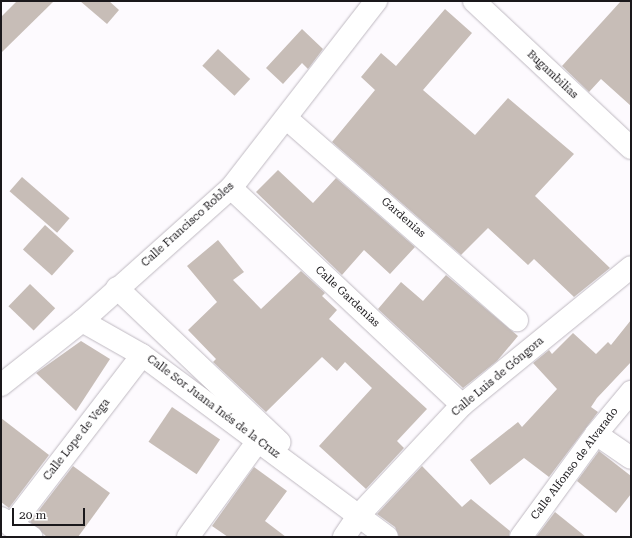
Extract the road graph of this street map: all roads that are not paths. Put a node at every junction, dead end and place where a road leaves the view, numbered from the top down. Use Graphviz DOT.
graph roads {
  1 [pos="376,1"];
  2 [pos="474,1"];
  3 [pos="286,118"];
  4 [pos="631,148"];
  5 [pos="231,188"];
  6 [pos="631,267"];
  7 [pos="117,288"];
  8 [pos="518,320"];
  9 [pos="82,321"];
  10 [pos="142,355"];
  11 [pos="1,385"];
  12 [pos="631,392"];
  13 [pos="462,405"];
  14 [pos="596,434"];
  15 [pos="258,441"];
  16 [pos="631,458"];
  17 [pos="339,499"];
  18 [pos="359,515"];
  19 [pos="20,531"];
  20 [pos="188,537"];
  21 [pos="344,537"];
  22 [pos="387,537"];
  23 [pos="521,537"];
  1 -- 3 [label="street, Calle Francisco Robles"];
  2 -- 4 [label="street, Bugambilias"];
  3 -- 5 [label="street, Calle Francisco Robles"];
  3 -- 8 [label="street, Gardenias"];
  5 -- 7 [label="street, Calle Francisco Robles"];
  5 -- 13 [label="street, Calle Gardenias"];
  6 -- 13 [label="street, Calle Luis de Góngora"];
  7 -- 9 [label="street, Calle Francisco Robles"];
  7 -- 17 [label="street, Calle Sor Juana Inés de la Cruz"];
  9 -- 10 [label="street, Calle Sor Juana Inés de la Cruz"];
  9 -- 11 [label="street, Calle Francisco Robles"];
  10 -- 15 [label="street, Calle Sor Juana Inés de la Cruz"];
  10 -- 19 [label="street, Calle Lope de Vega"];
  12 -- 14 [label="street, Calle Alfonso de Alvarado"];
  13 -- 18 [label="street, Calle Luis de Góngora"];
  14 -- 16 [label="street"];
  14 -- 23 [label="street, Calle Alfonso de Alvarado"];
  15 -- 17 [label="street, Calle Sor Juana Inés de la Cruz"];
  15 -- 20 [label="street"];
  17 -- 18 [label="street, Calle Sor Juana Inés de la Cruz"];
  18 -- 21 [label="street, Calle Luis de Góngora"];
  18 -- 22 [label="street, Calle Sor Juana Inés de la Cruz"];
}
